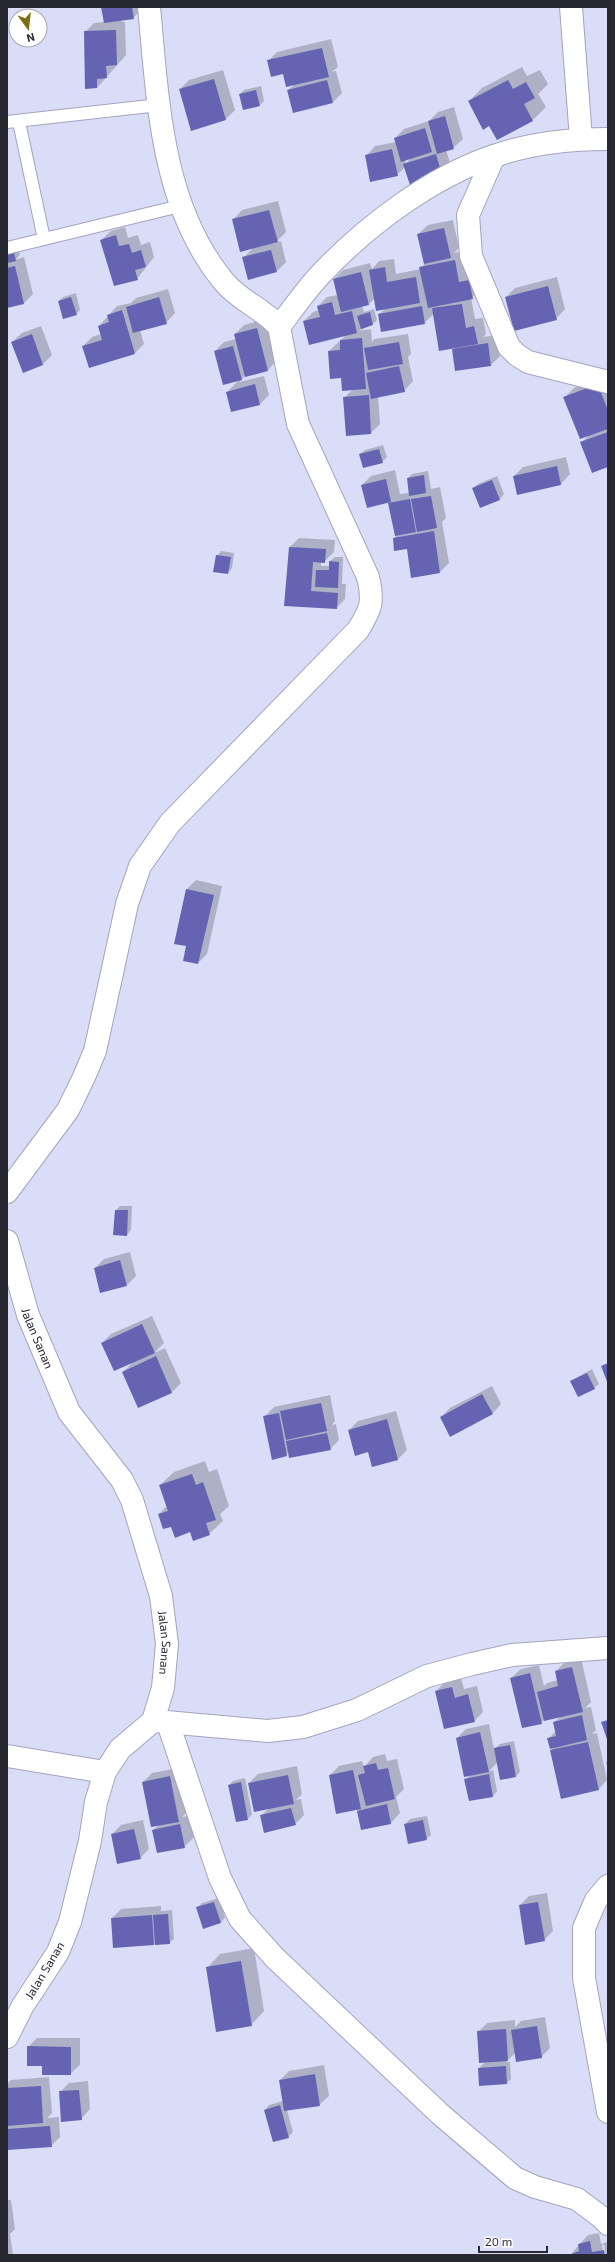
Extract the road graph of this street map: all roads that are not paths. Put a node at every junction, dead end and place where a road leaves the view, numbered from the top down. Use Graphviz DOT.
graph roads {
  1 [pos="149,7"];
  2 [pos="571,7"];
  3 [pos="159,105"];
  4 [pos="13,122"];
  5 [pos="581,140"];
  6 [pos="608,140"];
  7 [pos="494,156"];
  8 [pos="180,206"];
  9 [pos="44,239"];
  10 [pos="7,248"];
  11 [pos="279,327"];
  12 [pos="608,382"];
  13 [pos="7,1192"];
  14 [pos="7,1241"];
  15 [pos="608,1648"];
  16 [pos="160,1722"];
  17 [pos="7,1756"];
  18 [pos="105,1772"];
  19 [pos="608,1886"];
  20 [pos="7,2037"];
  21 [pos="608,2112"];
  22 [pos="608,2224"];
  1 -- 3 [label="street"];
  2 -- 5 [label="street"];
  3 -- 4 [label="lane"];
  3 -- 8 [label="street"];
  4 -- 9 [label="lane"];
  5 -- 6 [label="street"];
  5 -- 7 [label="street"];
  7 -- 11 [label="street"];
  7 -- 12 [label="street"];
  8 -- 9 [label="lane"];
  8 -- 11 [label="street"];
  9 -- 10 [label="lane"];
  11 -- 13 [label="street"];
  14 -- 16 [label="street, Jalan Sanan"];
  15 -- 16 [label="street"];
  16 -- 18 [label="street, Jalan Sanan"];
  16 -- 22 [label="street"];
  17 -- 18 [label="street"];
  18 -- 20 [label="street, Jalan Sanan"];
  19 -- 21 [label="street"];
}
